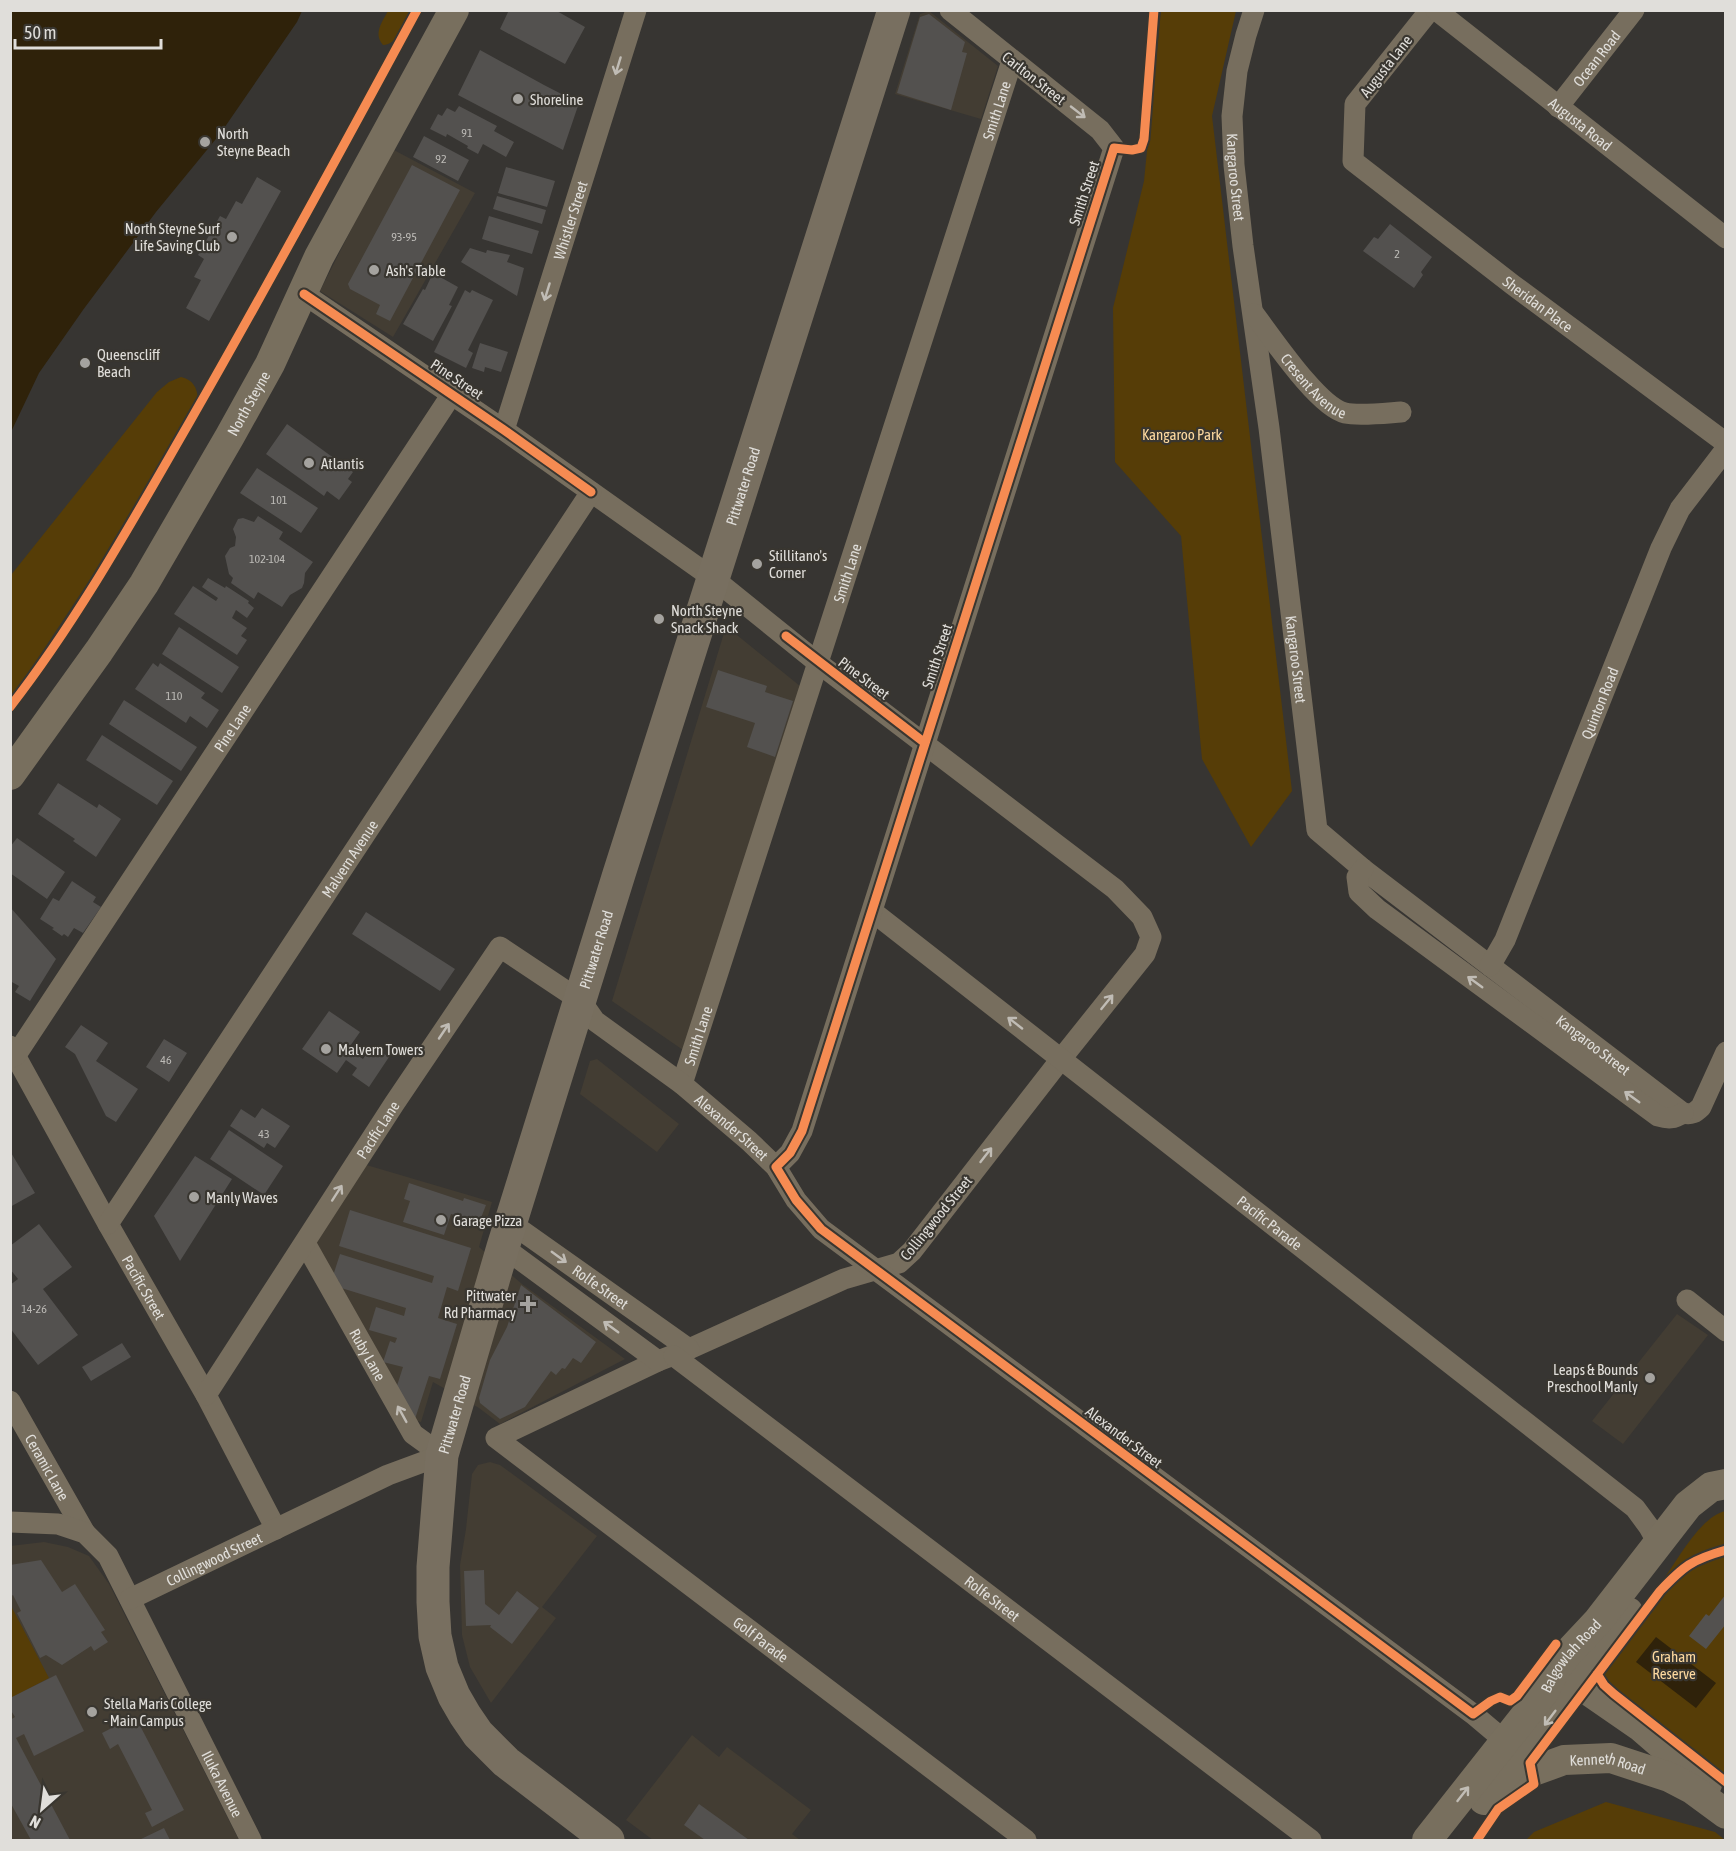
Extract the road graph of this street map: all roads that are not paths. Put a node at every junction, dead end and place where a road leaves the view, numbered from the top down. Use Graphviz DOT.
graph roads {
  1 [pos="454,10"];
  2 [pos="636,10"];
  3 [pos="894,10"];
  4 [pos="950,10"];
  5 [pos="1254,10"];
  6 [pos="1430,10"];
  7 [pos="1436,10"];
  8 [pos="1634,10"];
  9 [pos="1012,61"];
  10 [pos="1558,107"];
  11 [pos="1114,148"];
  12 [pos="1353,161"];
  13 [pos="1725,238"];
  14 [pos="304,294"];
  15 [pos="1252,311"];
  16 [pos="452,394"];
  17 [pos="1401,412"];
  18 [pos="504,430"];
  19 [pos="1725,443"];
  20 [pos="1725,448"];
  21 [pos="591,492"];
  22 [pos="714,579"];
  23 [pos="818,662"];
  24 [pos="924,743"];
  25 [pos="10,775"];
  26 [pos="1363,868"];
  27 [pos="873,912"];
  28 [pos="1150,937"];
  29 [pos="1490,966"];
  30 [pos="581,1001"];
  31 [pos="1725,1052"];
  32 [pos="12,1053"];
  33 [pos="1061,1059"];
  34 [pos="682,1084"];
  35 [pos="1692,1110"];
  36 [pos="776,1167"];
  37 [pos="108,1224"];
  38 [pos="507,1235"];
  39 [pos="305,1243"];
  40 [pos="876,1271"];
  41 [pos="1686,1300"];
  42 [pos="1725,1331"];
  43 [pos="674,1355"];
  44 [pos="206,1395"];
  45 [pos="10,1401"];
  46 [pos="496,1437"];
  47 [pos="442,1455"];
  48 [pos="1725,1484"];
  49 [pos="1725,1502"];
  50 [pos="10,1522"];
  51 [pos="276,1529"];
  52 [pos="85,1533"];
  53 [pos="1658,1543"];
  54 [pos="130,1599"];
  55 [pos="1576,1684"];
  56 [pos="1544,1692"];
  57 [pos="1641,1726"];
  58 [pos="1505,1741"];
  59 [pos="1611,1758"];
  60 [pos="1485,1798"];
  61 [pos="1725,1804"];
  62 [pos="1725,1814"];
  63 [pos="251,1840"];
  64 [pos="608,1840"];
  65 [pos="1026,1840"];
  66 [pos="1311,1840"];
  67 [pos="1427,1840"];
  68 [pos="1453,1840"];
  1 -- 14 [label="main road, North Steyne"];
  2 -- 18 [label="street, Whistler Street, one-way"];
  3 -- 22 [label="main road, Pittwater Road"];
  4 -- 9 [label="street, Carlton Street"];
  5 -- 15 [label="street, Kangaroo Street"];
  6 -- 12 [label="street, Augusta Lane"];
  7 -- 10 [label="street, Augusta Road"];
  8 -- 10 [label="street, Ocean Road"];
  9 -- 11 [label="street, Carlton Street, one-way"];
  9 -- 23 [label="street, Smith Lane"];
  10 -- 13 [label="street, Augusta Road"];
  11 -- 24 [label="street, Smith Street"];
  12 -- 19 [label="street, Sheridan Place"];
  14 -- 16 [label="street, Pine Street"];
  14 -- 25 [label="main road, North Steyne"];
  15 -- 17 [label="street, Cresent Avenue"];
  15 -- 26 [label="street, Kangaroo Street"];
  16 -- 18 [label="street, Pine Street"];
  16 -- 32 [label="street, Pine Lane"];
  18 -- 21 [label="street, Pine Street"];
  20 -- 29 [label="street, Quinton Road"];
  21 -- 22 [label="street, Pine Street"];
  21 -- 37 [label="street, Malvern Avenue"];
  22 -- 23 [label="street, Pine Street"];
  22 -- 30 [label="main road, Pittwater Road"];
  23 -- 24 [label="street, Pine Street"];
  23 -- 34 [label="street, Smith Lane"];
  24 -- 27 [label="street, Smith Street"];
  24 -- 28 [label="street, Pine Street"];
  26 -- 29 [label="street, Kangaroo Street"];
  35 -- 26 [label="street, one-way"];
  33 -- 27 [label="street, Pacific Parade, one-way"];
  27 -- 36 [label="street, Smith Street"];
  33 -- 28 [label="street, Collingwood Street, one-way"];
  29 -- 35 [label="street, Kangaroo Street"];
  30 -- 34 [label="street, Alexander Street"];
  30 -- 38 [label="main road, Pittwater Road"];
  39 -- 30 [label="street, Pacific Lane, one-way"];
  31 -- 35 [label="street"];
  32 -- 37 [label="street, Pacific Street"];
  40 -- 33 [label="street, Collingwood Street, one-way"];
  33 -- 53 [label="street, Pacific Parade"];
  34 -- 36 [label="street, Alexander Street"];
  36 -- 40 [label="street, Alexander Street"];
  37 -- 44 [label="street, Pacific Street"];
  43 -- 38 [label="street, Rolfe Street, one-way"];
  38 -- 43 [label="street, Rolfe Street, one-way"];
  38 -- 47 [label="main road, Pittwater Road"];
  39 -- 44 [label="street, Pacific Lane"];
  47 -- 39 [label="street, Ruby Lane, one-way"];
  40 -- 43 [label="street, Collingwood Street"];
  40 -- 58 [label="street, Alexander Street"];
  41 -- 42 [label="street"];
  43 -- 46 [label="street, Collingwood Street"];
  43 -- 66 [label="street, Rolfe Street"];
  44 -- 51 [label="street, Pacific Street"];
  45 -- 52 [label="street, Ceramic Lane"];
  46 -- 65 [label="street, Golf Parade"];
  47 -- 51 [label="street, Collingwood Street"];
  47 -- 64 [label="main road, Pittwater Road"];
  48 -- 53 [label="main road, Balgowlah Road"];
  49 -- 55 [label="main road, Balgowlah Road"];
  50 -- 52 [label="street"];
  51 -- 54 [label="street, Collingwood Street"];
  52 -- 54 [label="street"];
  53 -- 56 [label="main road, Balgowlah Road"];
  54 -- 63 [label="street, Iluka Avenue"];
  55 -- 56 [label="main road"];
  55 -- 57 [label="main road"];
  55 -- 60 [label="main road, Balgowlah Road, one-way"];
  56 -- 58 [label="main road, Balgowlah Road"];
  57 -- 59 [label="main road"];
  57 -- 61 [label="main road"];
  67 -- 58 [label="main road, Balgowlah Road, one-way"];
  59 -- 60 [label="main road, Kenneth Road"];
  59 -- 62 [label="main road, Kenneth Road"];
  60 -- 68 [label="main road, Balgowlah Road"];
}
